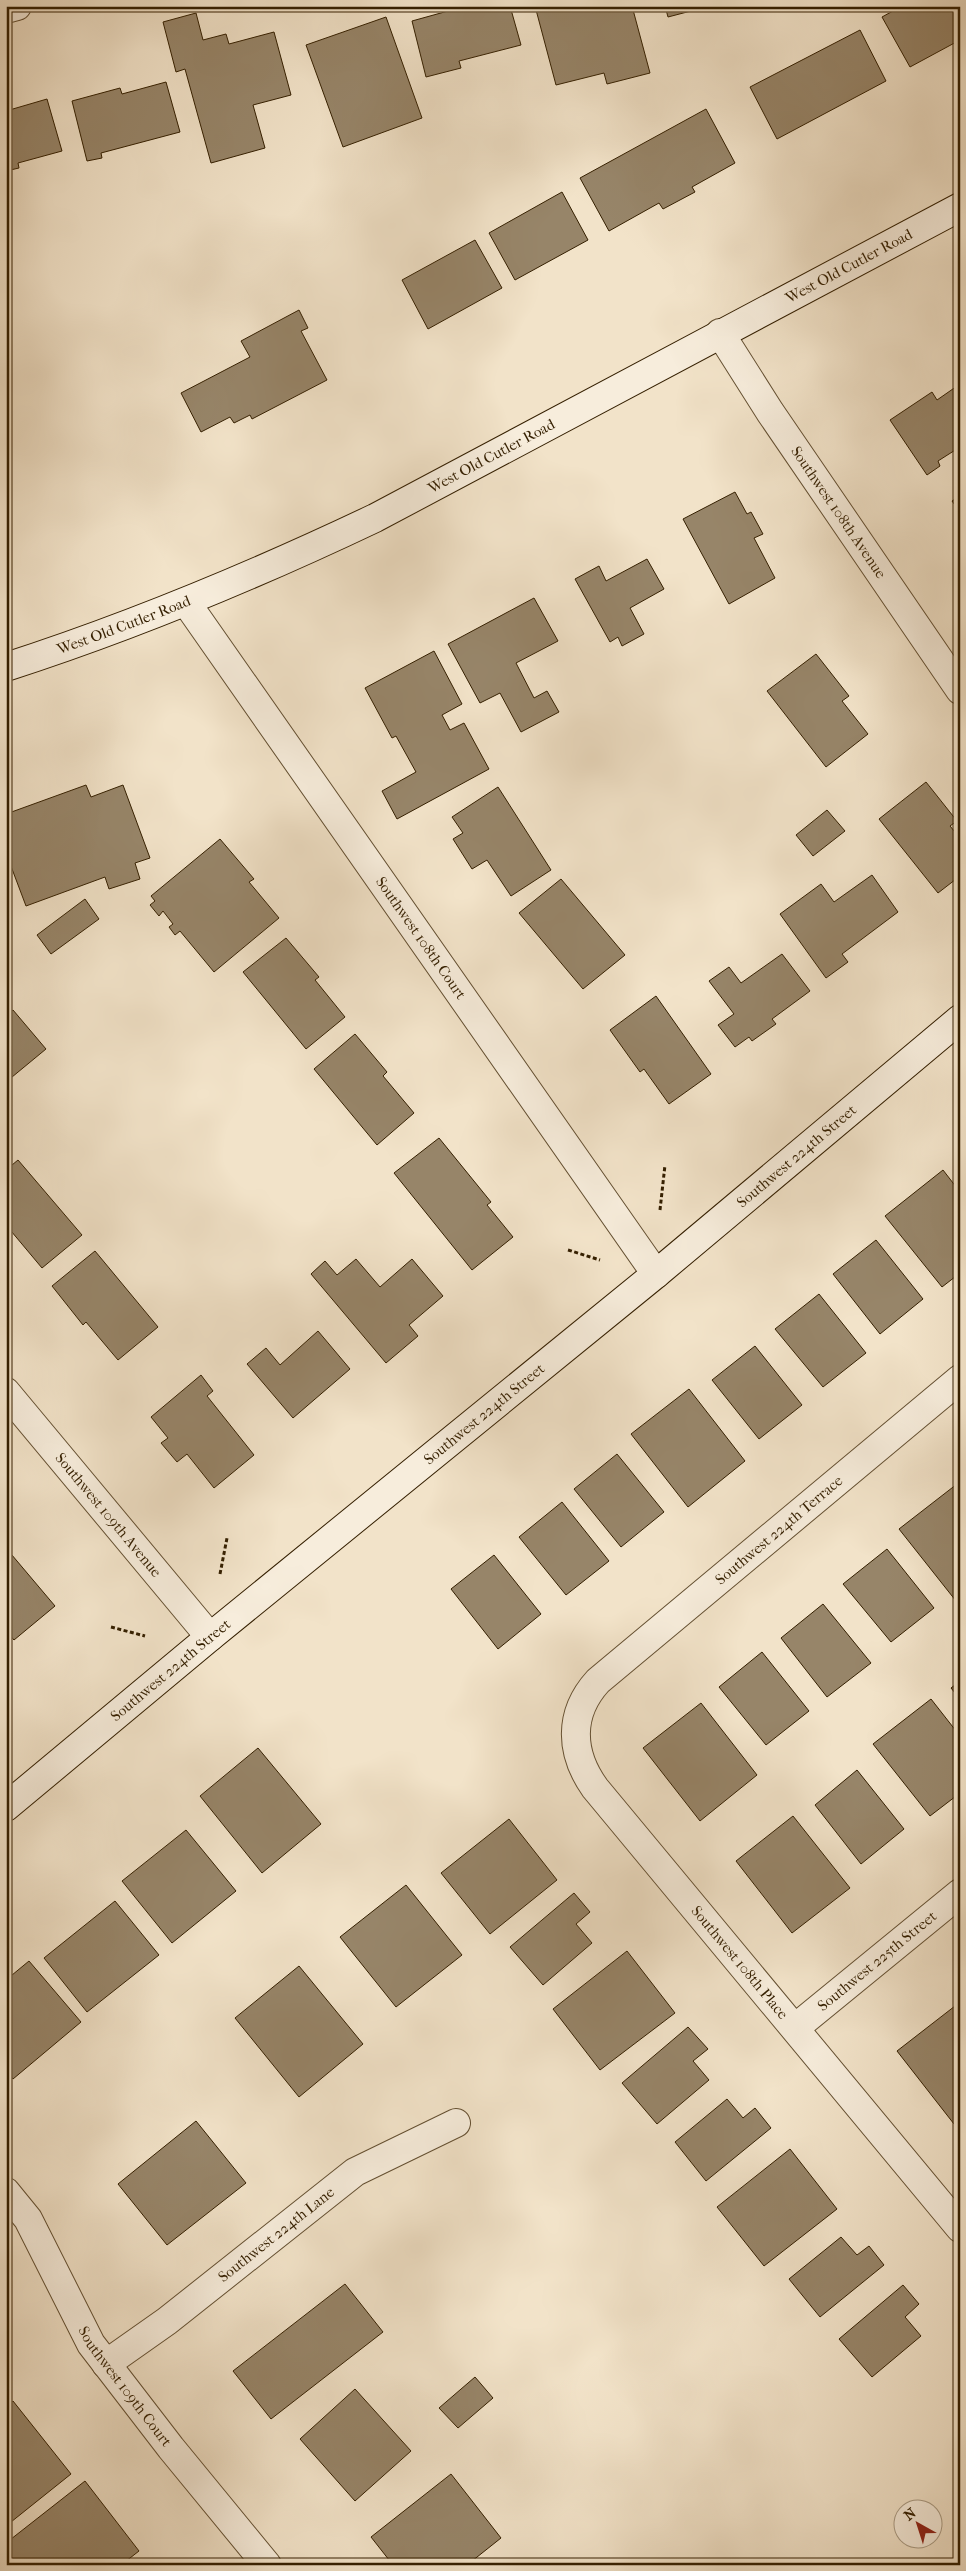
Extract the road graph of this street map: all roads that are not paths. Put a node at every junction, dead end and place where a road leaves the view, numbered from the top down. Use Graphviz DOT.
graph roads {
  1 [pos="17,6"];
  2 [pos="6,9"];
  3 [pos="960,207"];
  4 [pos="720,333"];
  5 [pos="186,602"];
  6 [pos="6,667"];
  7 [pos="960,690"];
  8 [pos="960,1019"];
  9 [pos="656,1274"];
  10 [pos="960,1379"];
  11 [pos="6,1392"];
  12 [pos="210,1637"];
  13 [pos="598,1681"];
  14 [pos="6,1807"];
  15 [pos="960,1893"];
  16 [pos="795,2028"];
  17 [pos="456,2123"];
  18 [pos="6,2192"];
  19 [pos="960,2228"];
  20 [pos="106,2364"];
  21 [pos="268,2565"];
  1 -- 2 [label="street"];
  3 -- 4 [label="street, West Old Cutler Road"];
  4 -- 5 [label="street, West Old Cutler Road"];
  4 -- 7 [label="street, Southwest 108th Avenue"];
  5 -- 6 [label="street, West Old Cutler Road"];
  5 -- 9 [label="street, Southwest 108th Court"];
  8 -- 9 [label="street, Southwest 224th Street"];
  9 -- 12 [label="street, Southwest 224th Street"];
  10 -- 13 [label="street, Southwest 224th Terrace"];
  11 -- 12 [label="street, Southwest 109th Avenue"];
  12 -- 14 [label="street, Southwest 224th Street"];
  13 -- 16 [label="street, Southwest 108th Place"];
  15 -- 16 [label="street, Southwest 225th Street"];
  16 -- 19 [label="street, Southwest 108th Place"];
  17 -- 20 [label="street, Southwest 224th Lane"];
  18 -- 20 [label="street, Southwest 109th Court"];
  20 -- 21 [label="street, Southwest 109th Court"];
}
